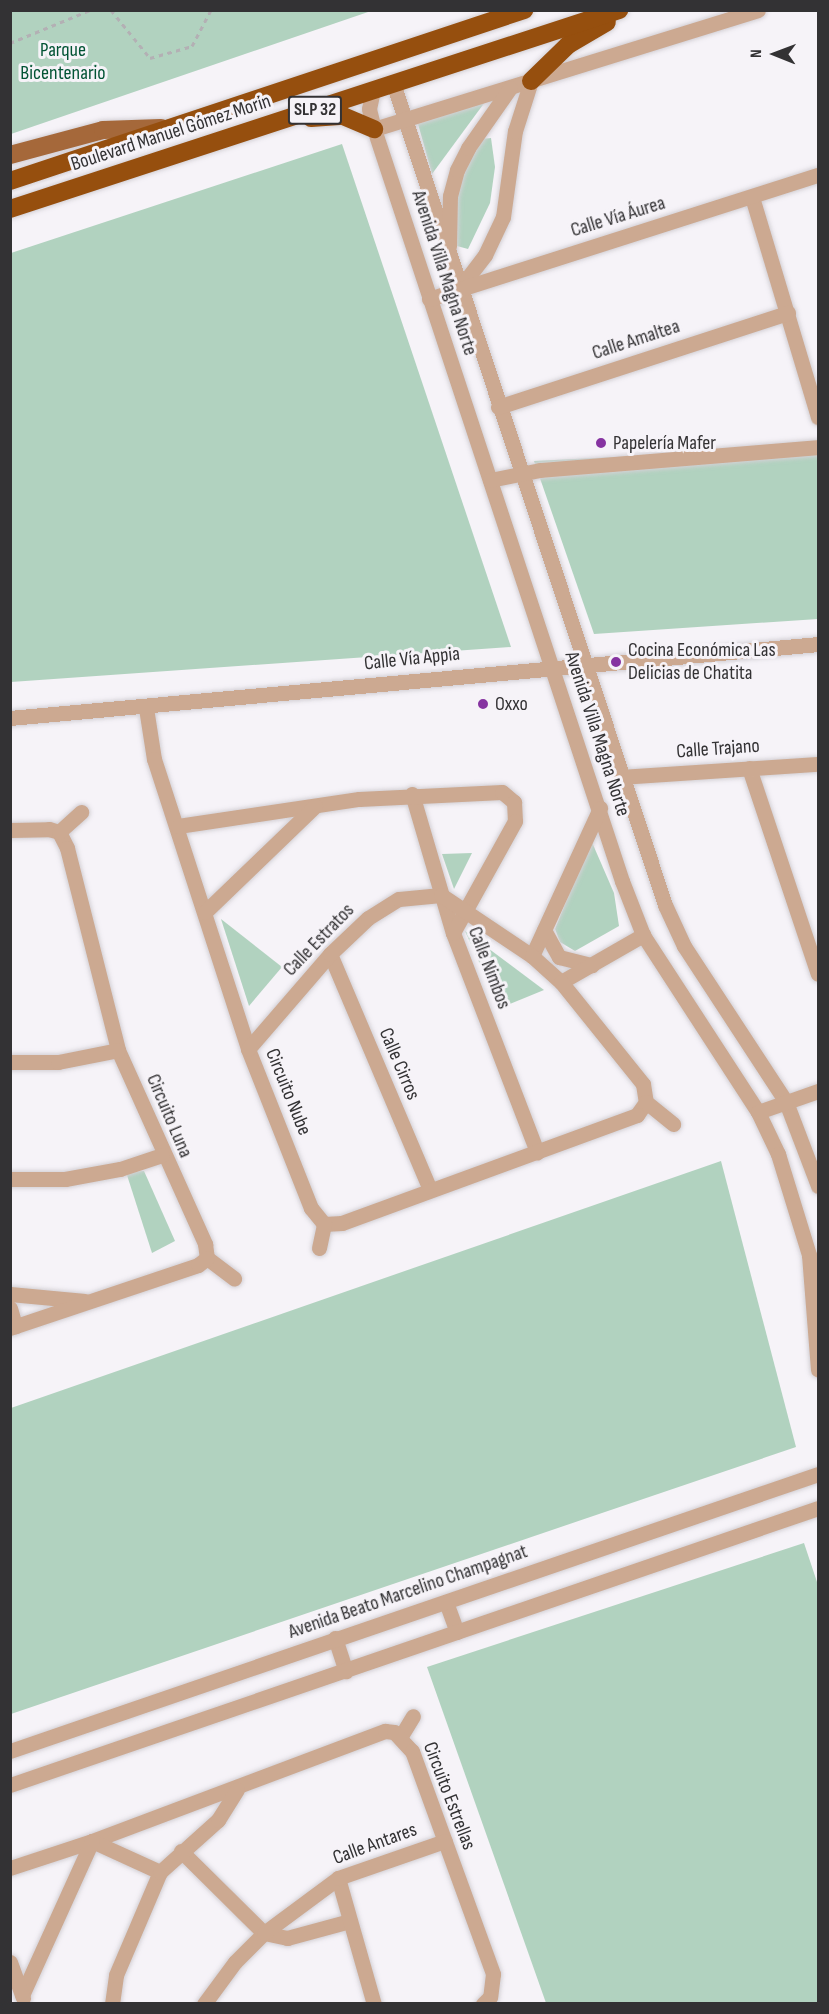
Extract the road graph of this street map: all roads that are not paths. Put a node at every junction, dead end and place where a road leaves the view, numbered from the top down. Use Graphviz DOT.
graph roads {
  1 [pos="619,10"];
  2 [pos="627,10"];
  3 [pos="758,10"];
  4 [pos="517,13"];
  5 [pos="531,81"];
  6 [pos="393,83"];
  7 [pos="510,88"];
  8 [pos="373,90"];
  9 [pos="404,121"];
  10 [pos="177,128"];
  11 [pos="374,129"];
  12 [pos="256,130"];
  13 [pos="10,155"];
  14 [pos="819,175"];
  15 [pos="10,181"];
  16 [pos="752,197"];
  17 [pos="10,209"];
  18 [pos="449,261"];
  19 [pos="459,289"];
  20 [pos="429,299"];
  21 [pos="788,313"];
  22 [pos="498,407"];
  23 [pos="819,417"];
  24 [pos="819,447"];
  25 [pos="519,472"];
  26 [pos="490,480"];
  27 [pos="819,644"];
  28 [pos="586,662"];
  29 [pos="553,665"];
  30 [pos="147,708"];
  31 [pos="10,718"];
  32 [pos="819,764"];
  33 [pos="749,768"];
  34 [pos="620,777"];
  35 [pos="412,794"];
  36 [pos="315,806"];
  37 [pos="600,808"];
  38 [pos="81,812"];
  39 [pos="178,826"];
  40 [pos="10,830"];
  41 [pos="59,832"];
  42 [pos="441,896"];
  43 [pos="205,912"];
  44 [pos="467,912"];
  45 [pos="544,930"];
  46 [pos="453,933"];
  47 [pos="643,935"];
  48 [pos="330,954"];
  49 [pos="532,956"];
  50 [pos="592,965"];
  51 [pos="819,974"];
  52 [pos="561,982"];
  53 [pos="248,1049"];
  54 [pos="118,1050"];
  55 [pos="10,1062"];
  56 [pos="819,1091"];
  57 [pos="646,1102"];
  58 [pos="786,1102"];
  59 [pos="758,1112"];
  60 [pos="673,1124"];
  61 [pos="537,1152"];
  62 [pos="162,1155"];
  63 [pos="10,1179"];
  64 [pos="819,1186"];
  65 [pos="430,1190"];
  66 [pos="324,1224"];
  67 [pos="319,1248"];
  68 [pos="207,1258"];
  69 [pos="234,1278"];
  70 [pos="10,1294"];
  71 [pos="90,1301"];
  72 [pos="10,1308"];
  73 [pos="13,1327"];
  74 [pos="819,1370"];
  75 [pos="819,1474"];
  76 [pos="819,1508"];
  77 [pos="446,1602"];
  78 [pos="457,1632"];
  79 [pos="335,1638"];
  80 [pos="346,1671"];
  81 [pos="413,1716"];
  82 [pos="401,1736"];
  83 [pos="10,1751"];
  84 [pos="10,1785"];
  85 [pos="237,1789"];
  86 [pos="92,1841"];
  87 [pos="445,1841"];
  88 [pos="181,1851"];
  89 [pos="10,1868"];
  90 [pos="160,1872"];
  91 [pos="338,1878"];
  92 [pos="350,1921"];
  93 [pos="264,1933"];
  94 [pos="10,1962"];
  95 [pos="23,1999"];
  96 [pos="112,2004"];
  97 [pos="204,2004"];
  98 [pos="374,2004"];
  99 [pos="483,2004"];
  1 -- 6 [label="highway, Boulevard Manuel Gómez Morín / SLP 32"];
  2 -- 5 [label="highway"];
  3 -- 5 [label="street"];
  4 -- 8 [label="highway"];
  4 -- 10 [label="highway, Boulevard Manuel Gómez Morín / SLP 32"];
  5 -- 7 [label="street"];
  5 -- 19 [label="street"];
  6 -- 8 [label="highway, Boulevard Manuel Gómez Morín / SLP 32"];
  6 -- 9 [label="street, Avenida Villa Magna Norte"];
  7 -- 9 [label="street"];
  7 -- 18 [label="street"];
  8 -- 11 [label="street, Avenida Villa Magna Norte"];
  8 -- 12 [label="highway, Boulevard Manuel Gómez Morín / SLP 32"];
  9 -- 11 [label="street"];
  9 -- 18 [label="street, Avenida Villa Magna Norte"];
  10 -- 13 [label="main road"];
  10 -- 15 [label="highway, Boulevard Manuel Gómez Morín / SLP 32"];
  11 -- 12 [label="highway"];
  11 -- 20 [label="street, Avenida Villa Magna Norte"];
  12 -- 17 [label="highway, Boulevard Manuel Gómez Morín / SLP 32"];
  14 -- 16 [label="street, Calle Vía Áurea"];
  16 -- 19 [label="street, Calle Vía Áurea"];
  16 -- 21 [label="street"];
  18 -- 19 [label="street, Avenida Villa Magna Norte"];
  19 -- 20 [label="street, Calle Vía Áurea"];
  19 -- 22 [label="street, Avenida Villa Magna Norte"];
  20 -- 26 [label="street, Avenida Villa Magna Norte"];
  21 -- 22 [label="street, Calle Amaltea"];
  21 -- 23 [label="street"];
  22 -- 25 [label="street, Avenida Villa Magna Norte"];
  24 -- 25 [label="street"];
  25 -- 26 [label="street"];
  25 -- 28 [label="street, Avenida Villa Magna Norte"];
  26 -- 29 [label="street, Avenida Villa Magna Norte"];
  27 -- 28 [label="street, Calle Vía Appia"];
  28 -- 29 [label="street, Calle Vía Appia"];
  28 -- 34 [label="street, Avenida Villa Magna Norte"];
  29 -- 30 [label="street, Calle Vía Appia"];
  29 -- 37 [label="street, Avenida Villa Magna Norte"];
  30 -- 31 [label="street, Calle Vía Appia"];
  30 -- 39 [label="street, Circuito Nube"];
  32 -- 33 [label="street, Calle Trajano"];
  33 -- 34 [label="street, Calle Trajano"];
  33 -- 51 [label="street"];
  34 -- 58 [label="street, Avenida Villa Magna Norte"];
  35 -- 36 [label="street"];
  35 -- 42 [label="street, Calle Nimbos"];
  35 -- 44 [label="street"];
  36 -- 39 [label="street"];
  36 -- 43 [label="street"];
  37 -- 45 [label="street"];
  37 -- 47 [label="street, Avenida Villa Magna Norte"];
  38 -- 41 [label="street"];
  39 -- 43 [label="street, Circuito Nube"];
  40 -- 41 [label="street"];
  41 -- 54 [label="street, Circuito Luna"];
  42 -- 44 [label="street"];
  42 -- 46 [label="street, Calle Nimbos"];
  42 -- 48 [label="street, Calle Estratos"];
  43 -- 53 [label="street, Circuito Nube"];
  44 -- 46 [label="street"];
  44 -- 49 [label="street"];
  45 -- 49 [label="street"];
  45 -- 50 [label="street"];
  46 -- 61 [label="street, Calle Nimbos"];
  47 -- 50 [label="street"];
  47 -- 59 [label="street, Avenida Villa Magna Norte"];
  48 -- 53 [label="street, Calle Estratos"];
  48 -- 65 [label="street, Calle Cirros"];
  49 -- 52 [label="street"];
  50 -- 52 [label="street"];
  52 -- 57 [label="street"];
  53 -- 66 [label="street, Circuito Nube"];
  54 -- 55 [label="street"];
  54 -- 62 [label="street, Circuito Luna"];
  56 -- 58 [label="street"];
  57 -- 60 [label="street"];
  57 -- 61 [label="street"];
  58 -- 59 [label="street"];
  58 -- 64 [label="street, Avenida Villa Magna Norte"];
  59 -- 74 [label="street, Avenida Villa Magna Norte"];
  61 -- 65 [label="street"];
  62 -- 63 [label="street"];
  62 -- 68 [label="street, Circuito Luna"];
  65 -- 66 [label="street"];
  66 -- 67 [label="street"];
  68 -- 69 [label="street"];
  68 -- 71 [label="street"];
  70 -- 71 [label="street"];
  71 -- 73 [label="street"];
  72 -- 73 [label="street"];
  75 -- 77 [label="street, Avenida Beato Marcelino Champagnat"];
  76 -- 78 [label="street"];
  77 -- 78 [label="street"];
  77 -- 79 [label="street, Avenida Beato Marcelino Champagnat"];
  78 -- 80 [label="street"];
  79 -- 80 [label="street"];
  79 -- 83 [label="street, Avenida Beato Marcelino Champagnat"];
  80 -- 84 [label="street"];
  81 -- 82 [label="street"];
  82 -- 85 [label="street, Circuito Estrellas"];
  82 -- 87 [label="street, Circuito Estrellas"];
  85 -- 86 [label="street, Circuito Estrellas"];
  85 -- 88 [label="street"];
  86 -- 89 [label="street, Circuito Estrellas"];
  86 -- 90 [label="street"];
  86 -- 95 [label="street"];
  87 -- 91 [label="street, Calle Antares"];
  87 -- 99 [label="street, Circuito Estrellas"];
  88 -- 90 [label="street"];
  88 -- 93 [label="street"];
  90 -- 96 [label="street"];
  91 -- 92 [label="street"];
  91 -- 93 [label="street, Calle Antares"];
  92 -- 93 [label="street"];
  92 -- 98 [label="street"];
  93 -- 97 [label="street, Calle Antares"];
  94 -- 95 [label="street"];
}
